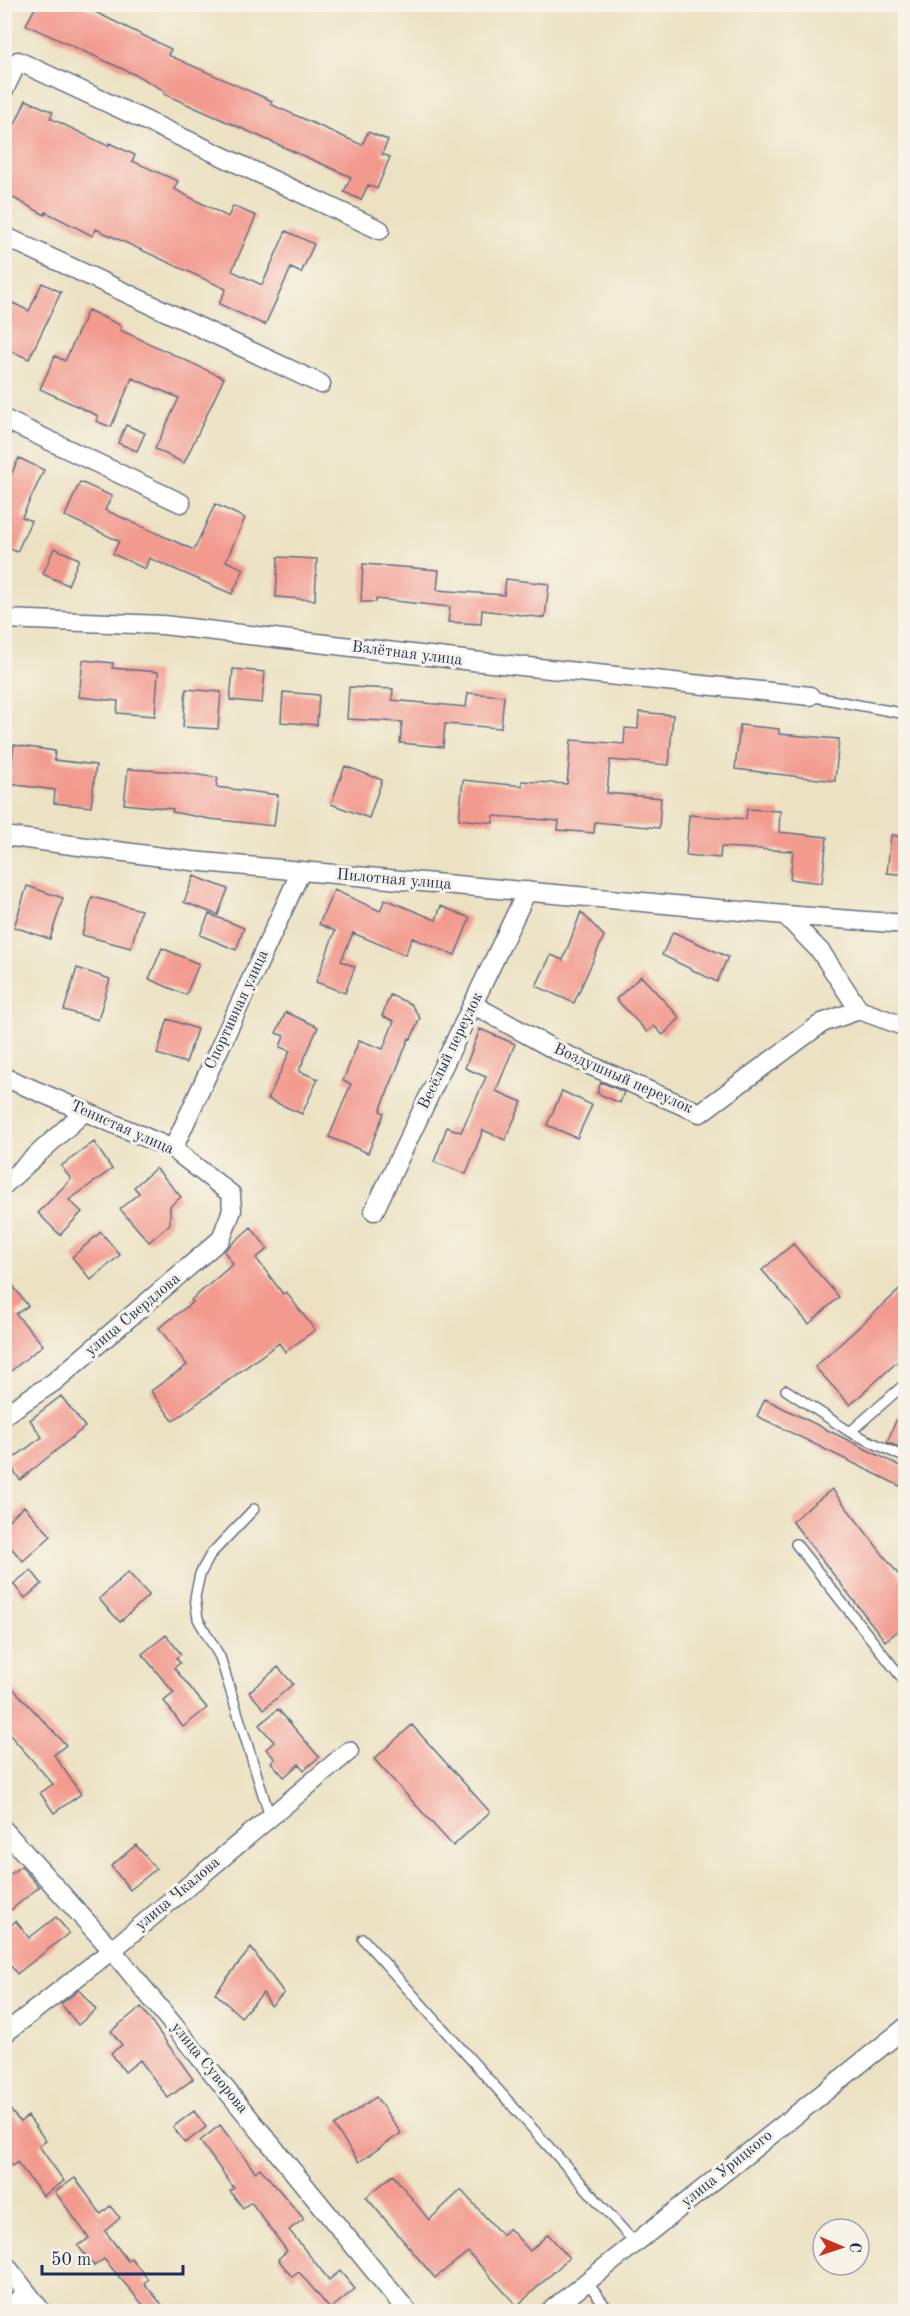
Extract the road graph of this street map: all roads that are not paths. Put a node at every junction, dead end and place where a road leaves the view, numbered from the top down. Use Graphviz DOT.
graph roads {
  1 [pos="4,90"];
  2 [pos="380,230"];
  3 [pos="4,236"];
  4 [pos="321,384"];
  5 [pos="4,419"];
  6 [pos="182,503"];
  7 [pos="4,619"];
  8 [pos="810,696"];
  9 [pos="906,714"];
  10 [pos="4,836"];
  11 [pos="301,871"];
  12 [pos="527,891"];
  13 [pos="785,915"];
  14 [pos="906,924"];
  15 [pos="474,1005"];
  16 [pos="859,1010"];
  17 [pos="906,1027"];
  18 [pos="4,1077"];
  19 [pos="85,1112"];
  20 [pos="173,1149"];
  21 [pos="4,1185"];
  22 [pos="231,1194"];
  23 [pos="374,1211"];
  24 [pos="906,1383"];
  25 [pos="786,1390"];
  26 [pos="4,1415"];
  27 [pos="850,1432"];
  28 [pos="906,1458"];
  29 [pos="254,1509"];
  30 [pos="796,1544"];
  31 [pos="906,1683"];
  32 [pos="350,1751"];
  33 [pos="270,1817"];
  34 [pos="4,1830"];
  35 [pos="363,1939"];
  36 [pos="112,1950"];
  37 [pos="906,2027"];
  38 [pos="4,2034"];
  39 [pos="635,2243"];
  40 [pos="4,2264"];
  41 [pos="586,2282"];
  42 [pos="37,2305"];
  43 [pos="5,2312"];
  44 [pos="408,2312"];
  45 [pos="549,2312"];
  46 [pos="610,2312"];
  1 -- 2 [label="street"];
  3 -- 4 [label="street"];
  5 -- 6 [label="street"];
  7 -- 8 [label="street, Взлётная улица"];
  8 -- 9 [label="lane"];
  10 -- 11 [label="street, Пилотная улица"];
  11 -- 12 [label="street, Пилотная улица"];
  11 -- 20 [label="street, Спортивная улица"];
  12 -- 13 [label="street, Пилотная улица"];
  12 -- 15 [label="street, Весёлый переулок"];
  13 -- 14 [label="street, Пилотная улица"];
  13 -- 16 [label="street"];
  15 -- 16 [label="street, Воздушный переулок"];
  15 -- 23 [label="street, Весёлый переулок"];
  16 -- 17 [label="street"];
  18 -- 19 [label="street, Тенистая улица"];
  19 -- 20 [label="street, Тенистая улица"];
  19 -- 21 [label="street"];
  20 -- 22 [label="street, Тенистая улица"];
  22 -- 26 [label="street, улица Свердлова"];
  24 -- 27 [label="lane"];
  25 -- 27 [label="lane"];
  27 -- 28 [label="lane"];
  29 -- 33 [label="lane"];
  30 -- 31 [label="lane"];
  32 -- 33 [label="street, улица Чкалова"];
  33 -- 36 [label="street, улица Чкалова"];
  34 -- 36 [label="street, улица Суворова"];
  35 -- 39 [label="lane"];
  36 -- 38 [label="street, улица Чкалова"];
  36 -- 44 [label="street, улица Суворова"];
  37 -- 39 [label="street, улица Урицкого"];
  39 -- 41 [label="street, улица Урицкого"];
  40 -- 42 [label="street"];
  41 -- 45 [label="street, улица Урицкого"];
  41 -- 46 [label="lane"];
  42 -- 43 [label="street"];
}
